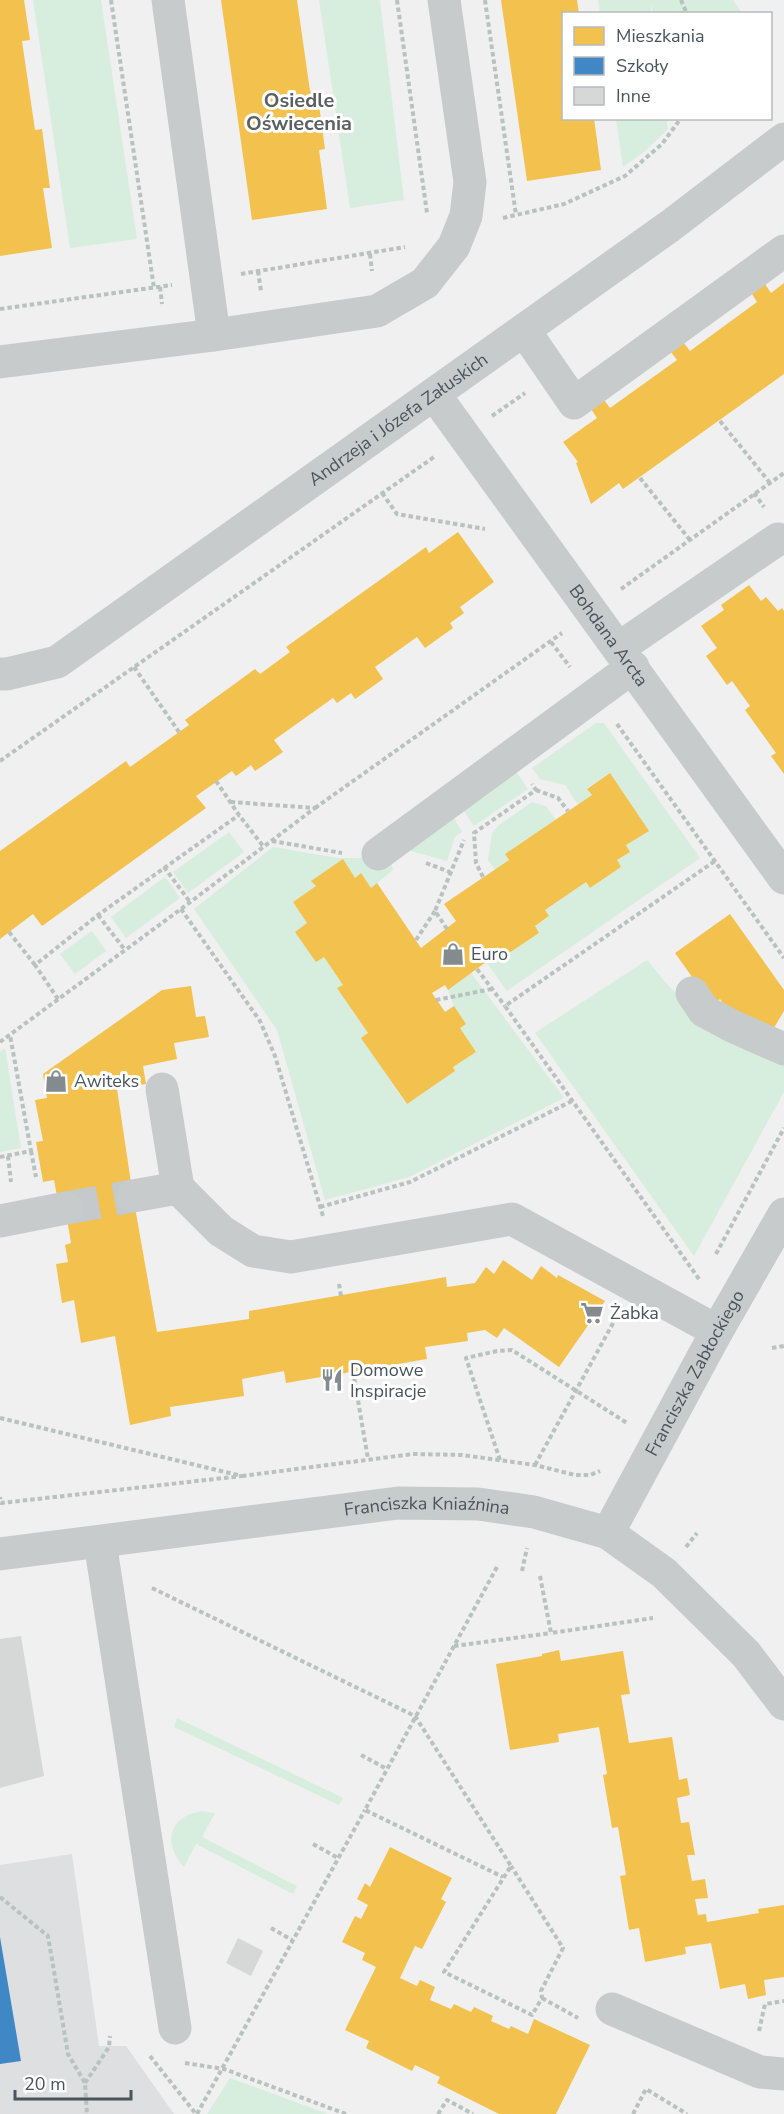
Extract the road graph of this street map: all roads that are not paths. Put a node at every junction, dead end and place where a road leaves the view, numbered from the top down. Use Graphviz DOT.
graph roads {
  1 [pos="168,0"];
  2 [pos="444,0"];
  3 [pos="784,139"];
  4 [pos="784,251"];
  5 [pos="524,330"];
  6 [pos="214,335"];
  7 [pos="0,362"];
  8 [pos="434,394"];
  9 [pos="778,540"];
  10 [pos="626,657"];
  11 [pos="0,674"];
  12 [pos="365,854"];
  13 [pos="784,878"];
  14 [pos="692,993"];
  15 [pos="784,1049"];
  16 [pos="162,1089"];
  17 [pos="178,1188"];
  18 [pos="133,1196"];
  19 [pos="66,1208"];
  20 [pos="784,1214"];
  21 [pos="0,1221"];
  22 [pos="717,1331"];
  23 [pos="608,1533"];
  24 [pos="100,1542"];
  25 [pos="0,1554"];
  26 [pos="784,1704"];
  27 [pos="612,2009"];
  28 [pos="175,2028"];
  29 [pos="784,2074"];
  1 -- 6 [label="street"];
  2 -- 6 [label="street"];
  3 -- 5 [label="street, Andrzeja i Józefa Załuskich"];
  4 -- 5 [label="street"];
  5 -- 8 [label="street, Andrzeja i Józefa Załuskich"];
  6 -- 7 [label="street"];
  8 -- 10 [label="street, Bohdana Arcta"];
  8 -- 11 [label="street, Andrzeja i Józefa Załuskich"];
  9 -- 10 [label="street"];
  10 -- 12 [label="street"];
  10 -- 13 [label="street, Bohdana Arcta"];
  14 -- 15 [label="street"];
  16 -- 17 [label="street"];
  17 -- 18 [label="street"];
  17 -- 22 [label="street"];
  19 -- 21 [label="street"];
  20 -- 22 [label="street, Franciszka Zabłockiego"];
  22 -- 23 [label="street, Franciszka Zabłockiego"];
  23 -- 24 [label="street, Franciszka Kniaźnina"];
  23 -- 26 [label="street, Franciszka Kniaźnina"];
  24 -- 25 [label="street, Franciszka Kniaźnina"];
  24 -- 28 [label="street"];
  27 -- 29 [label="street"];
}
